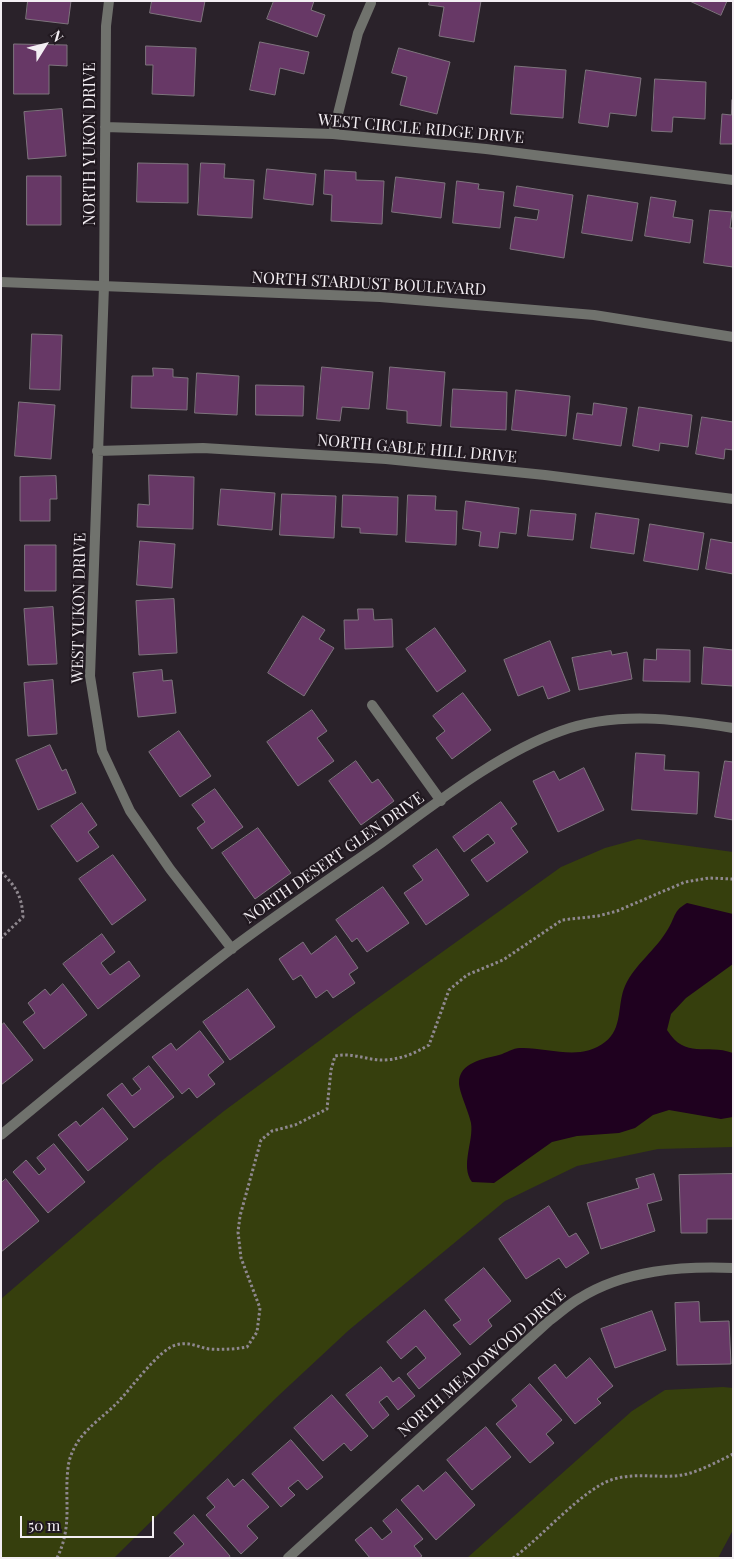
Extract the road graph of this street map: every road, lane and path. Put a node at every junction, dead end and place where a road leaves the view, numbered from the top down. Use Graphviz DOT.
graph roads {
  1 [pos="109,1"];
  2 [pos="371,3"];
  3 [pos="105,127"];
  4 [pos="333,134"];
  5 [pos="733,180"];
  6 [pos="1,282"];
  7 [pos="104,286"];
  8 [pos="733,336"];
  9 [pos="97,450"];
  10 [pos="733,499"];
  11 [pos="372,706"];
  12 [pos="733,728"];
  13 [pos="441,801"];
  14 [pos="1,872"];
  15 [pos="733,879"];
  16 [pos="1,938"];
  17 [pos="232,948"];
  18 [pos="1,1135"];
  19 [pos="733,1268"];
  20 [pos="733,1454"];
  21 [pos="57,1558"];
  22 [pos="288,1558"];
  23 [pos="513,1558"];
  1 -- 3 [label="street, NORTH YUKON DRIVE"];
  2 -- 4 [label="street"];
  3 -- 4 [label="street, WEST CIRCLE RIDGE DRIVE"];
  3 -- 7 [label="street, NORTH YUKON DRIVE"];
  4 -- 5 [label="street, WEST CIRCLE RIDGE DRIVE"];
  6 -- 7 [label="street, NORTH STARDUST BOULEVARD"];
  7 -- 8 [label="street, NORTH STARDUST BOULEVARD"];
  7 -- 9 [label="street, WEST YUKON DRIVE"];
  9 -- 10 [label="street, NORTH GABLE HILL DRIVE"];
  9 -- 17 [label="street, WEST YUKON DRIVE"];
  11 -- 13 [label="street"];
  12 -- 13 [label="street, NORTH DESERT GLEN DRIVE"];
  13 -- 17 [label="street, NORTH DESERT GLEN DRIVE"];
  14 -- 16 [label="path"];
  15 -- 21 [label="path"];
  17 -- 18 [label="street, NORTH DESERT GLEN DRIVE"];
  19 -- 22 [label="street, NORTH MEADOWOOD DRIVE"];
  20 -- 23 [label="path"];
}
